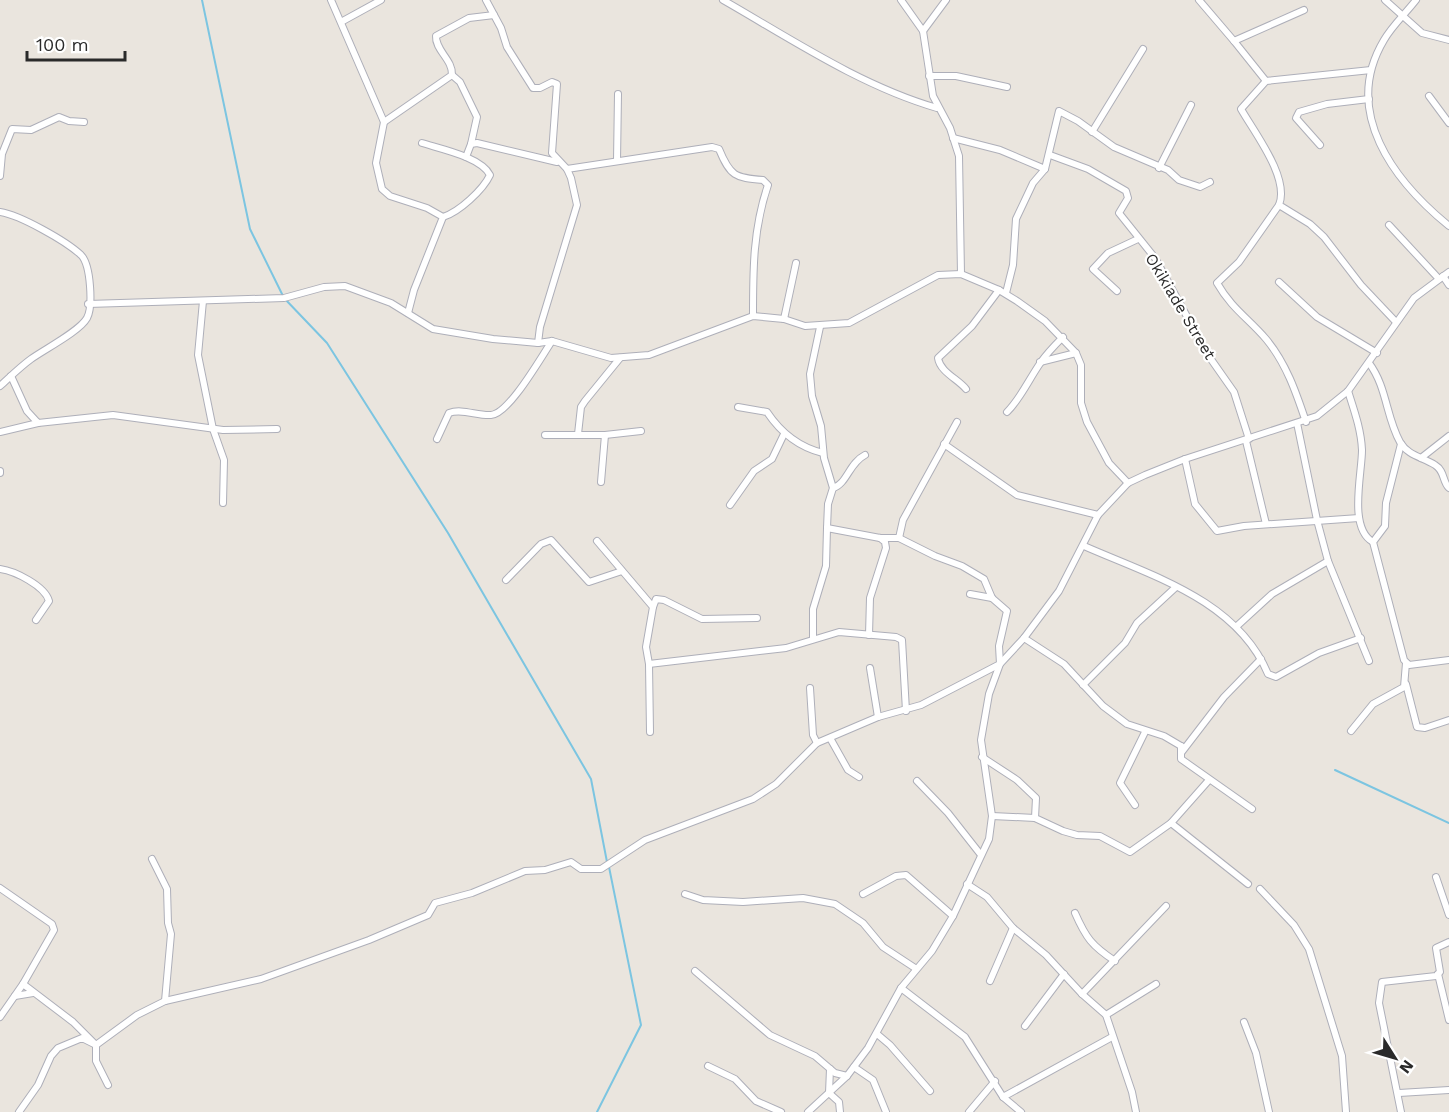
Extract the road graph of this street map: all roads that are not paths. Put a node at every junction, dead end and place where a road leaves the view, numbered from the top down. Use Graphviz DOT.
graph roads {
  1 [pos="331,0"];
  2 [pos="381,0"];
  3 [pos="486,0"];
  4 [pos="723,0"];
  5 [pos="901,0"];
  6 [pos="946,0"];
  7 [pos="1199,0"];
  8 [pos="1385,0"];
  9 [pos="1416,0"];
  10 [pos="1304,10"];
  11 [pos="494,15"];
  12 [pos="1403,16"];
  13 [pos="341,22"];
  14 [pos="923,31"];
  15 [pos="1449,40"];
  16 [pos="1234,41"];
  17 [pos="1143,49"];
  18 [pos="1371,70"];
  19 [pos="452,75"];
  20 [pos="929,76"];
  21 [pos="1266,81"];
  22 [pos="1007,87"];
  23 [pos="618,94"];
  24 [pos="1429,96"];
  25 [pos="1369,99"];
  26 [pos="1191,105"];
  27 [pos="937,108"];
  28 [pos="84,122"];
  29 [pos="384,122"];
  30 [pos="1449,123"];
  31 [pos="1092,132"];
  32 [pos="953,138"];
  33 [pos="422,143"];
  34 [pos="471,144"];
  35 [pos="1320,145"];
  36 [pos="1050,155"];
  37 [pos="466,157"];
  38 [pos="617,161"];
  39 [pos="558,162"];
  40 [pos="1159,168"];
  41 [pos="567,169"];
  42 [pos="1045,169"];
  43 [pos="0,176"];
  44 [pos="1210,182"];
  45 [pos="1279,205"];
  46 [pos="0,212"];
  47 [pos="443,218"];
  48 [pos="1389,225"];
  49 [pos="1449,226"];
  50 [pos="1138,238"];
  51 [pos="796,263"];
  52 [pos="961,274"];
  53 [pos="1444,276"];
  54 [pos="1280,282"];
  55 [pos="1449,285"];
  56 [pos="1002,291"];
  57 [pos="1117,291"];
  58 [pos="202,301"];
  59 [pos="88,304"];
  60 [pos="408,313"];
  61 [pos="753,316"];
  62 [pos="784,319"];
  63 [pos="1396,322"];
  64 [pos="820,327"];
  65 [pos="1063,337"];
  66 [pos="552,341"];
  67 [pos="538,343"];
  68 [pos="1076,353"];
  69 [pos="1377,353"];
  70 [pos="620,358"];
  71 [pos="1040,362"];
  72 [pos="1369,363"];
  73 [pos="11,376"];
  74 [pos="0,386"];
  75 [pos="966,389"];
  76 [pos="1348,391"];
  77 [pos="738,407"];
  78 [pos="1007,412"];
  79 [pos="1306,422"];
  80 [pos="38,423"];
  81 [pos="957,423"];
  82 [pos="1297,423"];
  83 [pos="213,429"];
  84 [pos="277,429"];
  85 [pos="641,431"];
  86 [pos="0,432"];
  87 [pos="578,434"];
  88 [pos="784,434"];
  89 [pos="545,435"];
  90 [pos="604,435"];
  91 [pos="1449,436"];
  92 [pos="437,439"];
  93 [pos="1248,440"];
  94 [pos="944,444"];
  95 [pos="1401,444"];
  96 [pos="823,453"];
  97 [pos="865,454"];
  98 [pos="1421,458"];
  99 [pos="1185,459"];
  100 [pos="601,482"];
  101 [pos="1128,483"];
  102 [pos="833,488"];
  103 [pos="1449,488"];
  104 [pos="223,503"];
  105 [pos="730,505"];
  106 [pos="1098,514"];
  107 [pos="1359,518"];
  108 [pos="1317,520"];
  109 [pos="1266,524"];
  110 [pos="827,528"];
  111 [pos="880,538"];
  112 [pos="899,538"];
  113 [pos="597,541"];
  114 [pos="1373,542"];
  115 [pos="1084,546"];
  116 [pos="1328,561"];
  117 [pos="0,569"];
  118 [pos="622,571"];
  119 [pos="506,580"];
  120 [pos="1176,587"];
  121 [pos="970,594"];
  122 [pos="992,598"];
  123 [pos="653,607"];
  124 [pos="757,618"];
  125 [pos="36,620"];
  126 [pos="1237,626"];
  127 [pos="869,635"];
  128 [pos="1024,638"];
  129 [pos="1361,638"];
  130 [pos="813,639"];
  131 [pos="1261,658"];
  132 [pos="1449,660"];
  133 [pos="1369,661"];
  134 [pos="1406,663"];
  135 [pos="649,664"];
  136 [pos="999,664"];
  137 [pos="870,668"];
  138 [pos="1406,684"];
  139 [pos="1083,685"];
  140 [pos="810,688"];
  141 [pos="906,711"];
  142 [pos="878,717"];
  143 [pos="1449,720"];
  144 [pos="1351,731"];
  145 [pos="650,732"];
  146 [pos="1145,732"];
  147 [pos="830,738"];
  148 [pos="818,743"];
  149 [pos="1181,746"];
  150 [pos="982,757"];
  151 [pos="860,777"];
  152 [pos="1209,780"];
  153 [pos="917,781"];
  154 [pos="1135,805"];
  155 [pos="1252,809"];
  156 [pos="992,816"];
  157 [pos="1035,818"];
  158 [pos="1171,823"];
  159 [pos="981,855"];
  160 [pos="152,859"];
  161 [pos="1436,877"];
  162 [pos="967,884"];
  163 [pos="1248,884"];
  164 [pos="0,888"];
  165 [pos="1260,889"];
  166 [pos="686,894"];
  167 [pos="863,894"];
  168 [pos="1166,906"];
  169 [pos="1075,913"];
  170 [pos="1449,915"];
  171 [pos="953,916"];
  172 [pos="1013,928"];
  173 [pos="1449,942"];
  174 [pos="1115,961"];
  175 [pos="915,969"];
  176 [pos="695,970"];
  177 [pos="1064,974"];
  178 [pos="1438,974"];
  179 [pos="990,981"];
  180 [pos="23,984"];
  181 [pos="1156,984"];
  182 [pos="901,988"];
  183 [pos="33,993"];
  184 [pos="1082,994"];
  185 [pos="15,996"];
  186 [pos="165,1001"];
  187 [pos="1106,1015"];
  188 [pos="0,1017"];
  189 [pos="1449,1020"];
  190 [pos="1244,1022"];
  191 [pos="1025,1026"];
  192 [pos="877,1034"];
  193 [pos="1112,1037"];
  194 [pos="96,1045"];
  195 [pos="708,1066"];
  196 [pos="854,1067"];
  197 [pos="830,1068"];
  198 [pos="847,1077"];
  199 [pos="995,1081"];
  200 [pos="108,1085"];
  201 [pos="1449,1090"];
  202 [pos="930,1091"];
  203 [pos="829,1093"];
  204 [pos="1399,1093"];
  205 [pos="1004,1097"];
  206 [pos="19,1112"];
  207 [pos="782,1112"];
  208 [pos="808,1112"];
  209 [pos="840,1112"];
  210 [pos="886,1112"];
  211 [pos="969,1112"];
  212 [pos="1021,1112"];
  213 [pos="1136,1112"];
  214 [pos="1269,1112"];
  215 [pos="1346,1112"];
  216 [pos="1401,1112"];
  1 -- 13 [label="street"];
  2 -- 13 [label="street"];
  3 -- 11 [label="street"];
  4 -- 27 [label="street"];
  5 -- 14 [label="street"];
  6 -- 14 [label="street"];
  7 -- 16 [label="street"];
  8 -- 12 [label="street"];
  9 -- 12 [label="street"];
  10 -- 16 [label="street"];
  11 -- 19 [label="street"];
  11 -- 39 [label="street"];
  12 -- 15 [label="street"];
  12 -- 18 [label="street"];
  13 -- 29 [label="street"];
  14 -- 20 [label="street"];
  16 -- 21 [label="street"];
  17 -- 31 [label="street"];
  18 -- 21 [label="street"];
  18 -- 25 [label="street"];
  19 -- 29 [label="street"];
  19 -- 34 [label="street"];
  20 -- 22 [label="street"];
  20 -- 27 [label="street"];
  21 -- 45 [label="street"];
  23 -- 38 [label="street"];
  24 -- 30 [label="street"];
  25 -- 35 [label="street"];
  25 -- 49 [label="street"];
  26 -- 40 [label="street"];
  27 -- 32 [label="street"];
  28 -- 43 [label="street"];
  29 -- 47 [label="street"];
  31 -- 36 [label="street"];
  31 -- 40 [label="street"];
  32 -- 42 [label="street"];
  32 -- 52 [label="street"];
  33 -- 37 [label="street"];
  34 -- 37 [label="street"];
  34 -- 39 [label="street"];
  36 -- 42 [label="street"];
  36 -- 50 [label="street, Okikiade Street"];
  37 -- 47 [label="street"];
  38 -- 41 [label="street"];
  38 -- 61 [label="street"];
  39 -- 41 [label="street"];
  40 -- 44 [label="street"];
  41 -- 67 [label="street"];
  42 -- 56 [label="street"];
  45 -- 63 [label="street"];
  45 -- 79 [label="street"];
  46 -- 59 [label="street"];
  47 -- 60 [label="street"];
  48 -- 53 [label="street"];
  50 -- 57 [label="street"];
  50 -- 93 [label="street, Okikiade Street"];
  51 -- 62 [label="street"];
  52 -- 56 [label="street"];
  52 -- 64 [label="street"];
  53 -- 55 [label="street"];
  53 -- 63 [label="street"];
  54 -- 69 [label="street"];
  56 -- 65 [label="street"];
  56 -- 75 [label="street"];
  58 -- 59 [label="street"];
  58 -- 60 [label="street"];
  58 -- 83 [label="street"];
  59 -- 73 [label="street"];
  60 -- 67 [label="street"];
  61 -- 62 [label="street"];
  61 -- 70 [label="street"];
  62 -- 64 [label="street"];
  63 -- 69 [label="street"];
  64 -- 96 [label="street"];
  65 -- 68 [label="street"];
  65 -- 71 [label="street"];
  66 -- 67 [label="street"];
  66 -- 70 [label="street"];
  66 -- 92 [label="street"];
  68 -- 71 [label="street"];
  68 -- 101 [label="street"];
  69 -- 72 [label="street"];
  70 -- 87 [label="street"];
  71 -- 78 [label="street"];
  72 -- 76 [label="street"];
  72 -- 95 [label="street"];
  73 -- 74 [label="street"];
  73 -- 80 [label="street"];
  76 -- 79 [label="street"];
  76 -- 107 [label="street"];
  77 -- 88 [label="street"];
  79 -- 82 [label="street"];
  80 -- 83 [label="street"];
  80 -- 86 [label="street"];
  81 -- 94 [label="street"];
  82 -- 93 [label="street"];
  82 -- 108 [label="street"];
  83 -- 84 [label="street"];
  83 -- 104 [label="street"];
  85 -- 90 [label="street"];
  87 -- 89 [label="street"];
  87 -- 90 [label="street"];
  88 -- 96 [label="street"];
  88 -- 105 [label="street"];
  90 -- 100 [label="street"];
  91 -- 98 [label="street"];
  93 -- 99 [label="street"];
  93 -- 109 [label="street, Okikiade Street"];
  94 -- 106 [label="street"];
  94 -- 112 [label="street"];
  95 -- 98 [label="street"];
  95 -- 114 [label="street"];
  96 -- 102 [label="street"];
  97 -- 102 [label="street"];
  98 -- 103 [label="street"];
  99 -- 101 [label="street"];
  99 -- 109 [label="street"];
  101 -- 106 [label="street"];
  102 -- 110 [label="street"];
  106 -- 115 [label="street"];
  107 -- 108 [label="street"];
  107 -- 114 [label="street"];
  108 -- 109 [label="street"];
  108 -- 116 [label="street"];
  110 -- 111 [label="street"];
  110 -- 130 [label="street"];
  111 -- 112 [label="street"];
  111 -- 127 [label="street"];
  112 -- 122 [label="street"];
  113 -- 118 [label="street"];
  114 -- 134 [label="street"];
  115 -- 120 [label="street"];
  115 -- 128 [label="street"];
  116 -- 126 [label="street"];
  116 -- 129 [label="street"];
  117 -- 125 [label="street"];
  118 -- 119 [label="street"];
  118 -- 123 [label="street"];
  120 -- 126 [label="street"];
  120 -- 139 [label="street"];
  121 -- 122 [label="street"];
  122 -- 136 [label="street"];
  123 -- 124 [label="street"];
  123 -- 135 [label="street"];
  126 -- 131 [label="street"];
  127 -- 130 [label="street"];
  127 -- 141 [label="street"];
  128 -- 136 [label="street"];
  128 -- 139 [label="street"];
  129 -- 131 [label="street"];
  129 -- 133 [label="street"];
  130 -- 135 [label="street"];
  131 -- 149 [label="street"];
  132 -- 134 [label="street"];
  134 -- 138 [label="street"];
  135 -- 145 [label="street"];
  136 -- 141 [label="street"];
  136 -- 150 [label="street"];
  137 -- 142 [label="street"];
  138 -- 143 [label="street"];
  138 -- 144 [label="street"];
  139 -- 146 [label="street"];
  140 -- 148 [label="street"];
  141 -- 142 [label="street"];
  142 -- 147 [label="street"];
  146 -- 149 [label="street"];
  146 -- 154 [label="street"];
  147 -- 148 [label="street"];
  147 -- 151 [label="street"];
  148 -- 186 [label="street"];
  149 -- 152 [label="street"];
  150 -- 156 [label="street"];
  150 -- 157 [label="street"];
  152 -- 155 [label="street"];
  152 -- 158 [label="street"];
  153 -- 159 [label="street"];
  156 -- 157 [label="street"];
  156 -- 159 [label="street"];
  157 -- 158 [label="street"];
  158 -- 163 [label="street"];
  159 -- 162 [label="street"];
  160 -- 186 [label="street"];
  161 -- 170 [label="street"];
  162 -- 171 [label="street"];
  162 -- 172 [label="street"];
  164 -- 180 [label="street"];
  165 -- 215 [label="street"];
  166 -- 175 [label="street"];
  167 -- 171 [label="street"];
  168 -- 174 [label="street"];
  169 -- 174 [label="street"];
  171 -- 175 [label="street"];
  172 -- 177 [label="street"];
  172 -- 179 [label="street"];
  173 -- 178 [label="street"];
  174 -- 184 [label="street"];
  175 -- 182 [label="street"];
  176 -- 197 [label="street"];
  177 -- 184 [label="street"];
  177 -- 191 [label="street"];
  178 -- 189 [label="street"];
  178 -- 204 [label="street"];
  180 -- 183 [label="street"];
  180 -- 185 [label="street"];
  181 -- 187 [label="street"];
  182 -- 192 [label="street"];
  182 -- 199 [label="street"];
  183 -- 185 [label="street"];
  183 -- 194 [label="street"];
  184 -- 187 [label="street"];
  185 -- 188 [label="street"];
  186 -- 194 [label="street"];
  187 -- 193 [label="street"];
  190 -- 214 [label="street"];
  192 -- 196 [label="street"];
  192 -- 202 [label="street"];
  193 -- 205 [label="street"];
  193 -- 213 [label="street"];
  194 -- 200 [label="street"];
  194 -- 206 [label="street"];
  195 -- 207 [label="street"];
  196 -- 198 [label="street"];
  196 -- 210 [label="street"];
  197 -- 198 [label="street"];
  197 -- 203 [label="street"];
  198 -- 203 [label="street"];
  199 -- 205 [label="street"];
  199 -- 211 [label="street"];
  201 -- 204 [label="street"];
  203 -- 208 [label="street"];
  203 -- 209 [label="street"];
  204 -- 216 [label="street"];
  205 -- 212 [label="street"];
}
